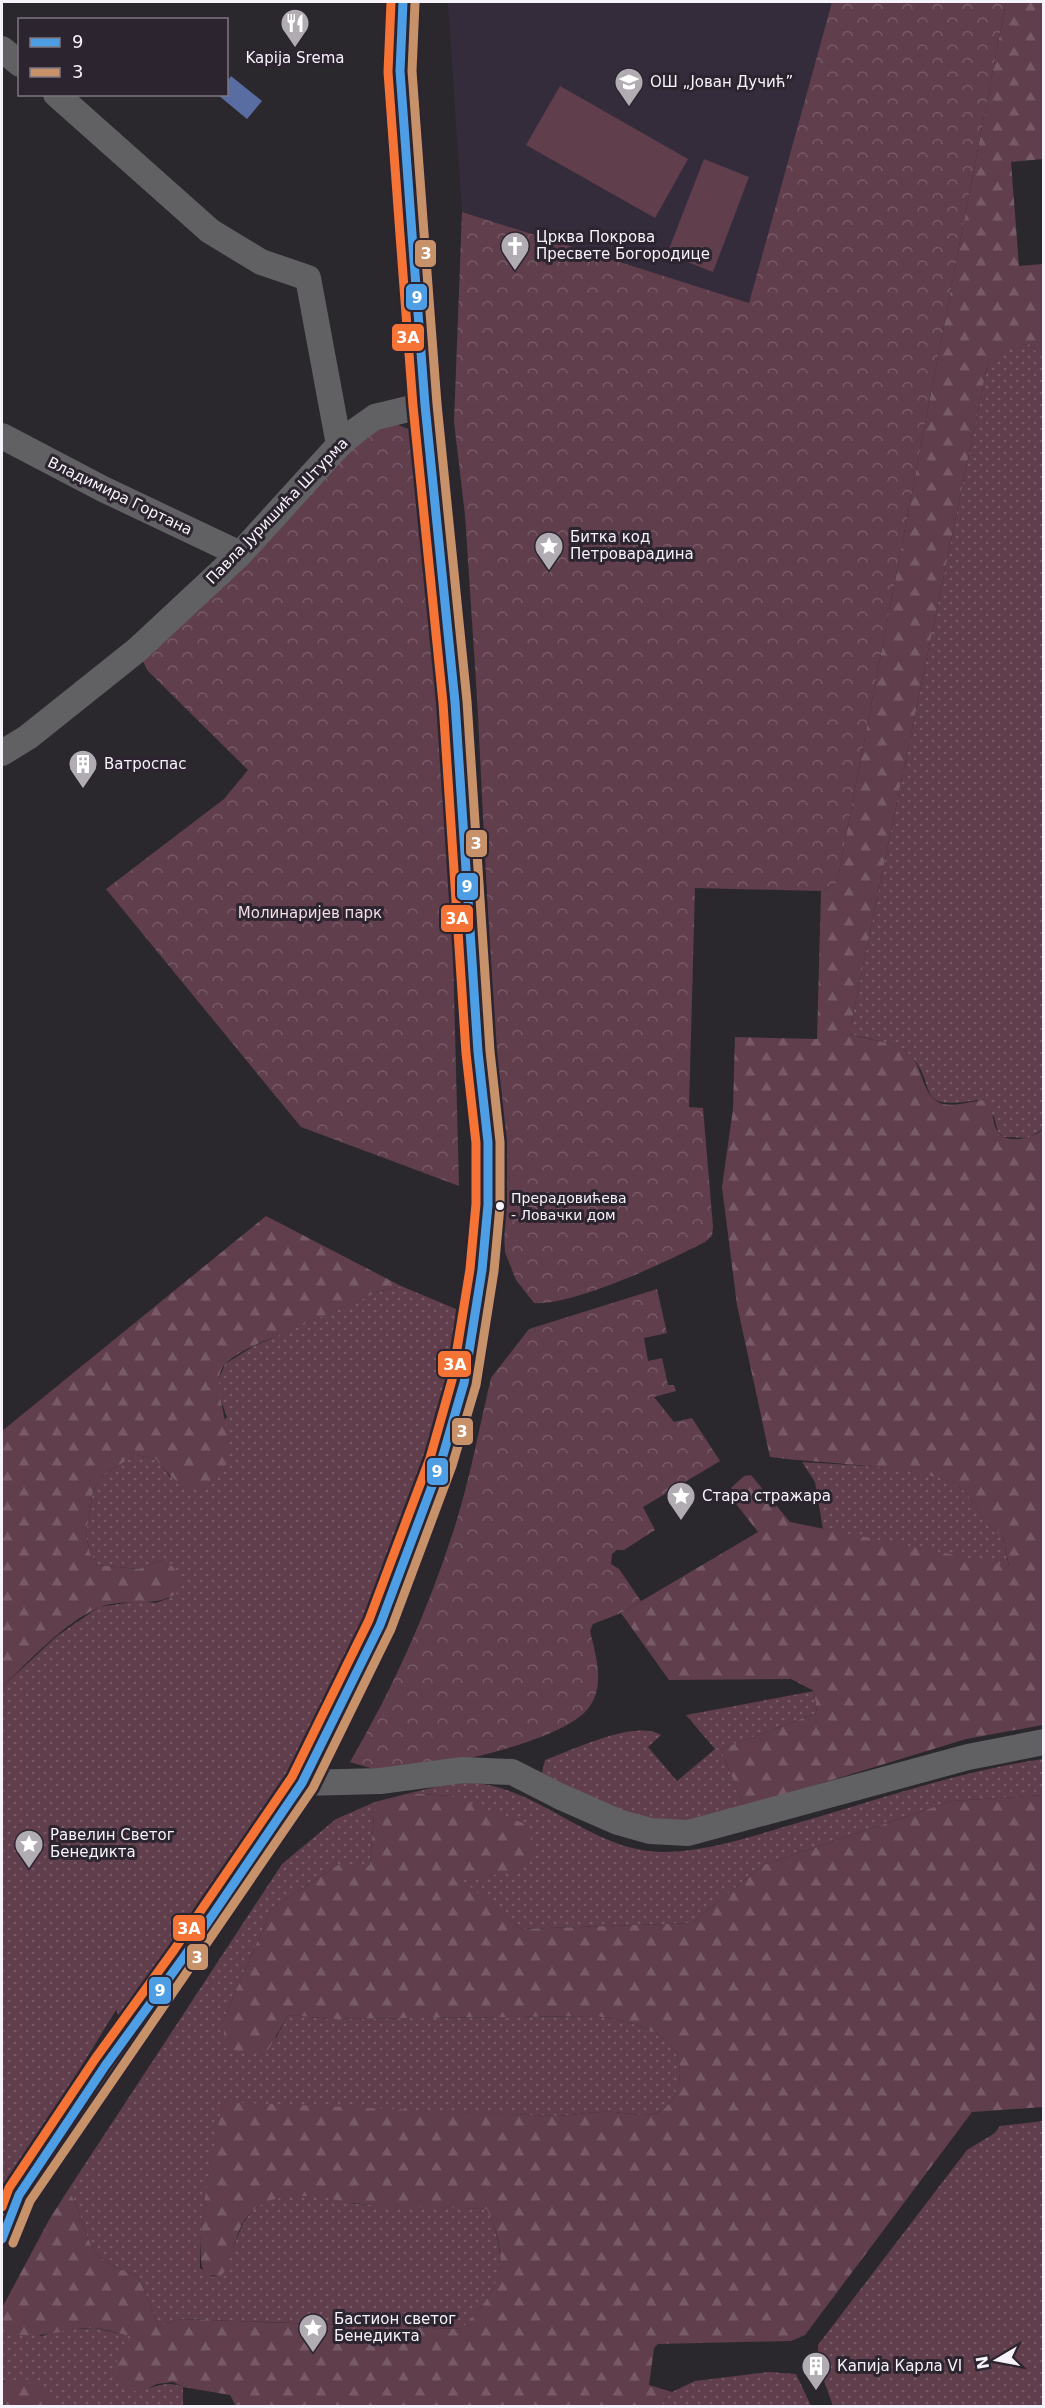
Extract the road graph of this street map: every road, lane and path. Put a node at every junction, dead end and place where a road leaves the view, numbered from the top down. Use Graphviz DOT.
graph roads {
  1 [pos="403,2"];
  2 [pos="2,49"];
  3 [pos="18,62"];
  4 [pos="58,96"];
  5 [pos="425,405"];
  6 [pos="2,436"];
  7 [pos="339,445"];
  8 [pos="240,554"];
  9 [pos="2,753"];
  10 [pos="1044,1742"];
  11 [pos="302,1783"];
  12 [pos="10,2208"];
  13 [pos="2,2239"];
  1 -- 5 [label="main road"];
  2 -- 3 [label="street"];
  4 -- 7 [label="street"];
  5 -- 7 [label="street, Павла Јуришића Штурма"];
  5 -- 11 [label="main road"];
  6 -- 8 [label="street, Владимира Гортана"];
  7 -- 8 [label="street, Павла Јуришића Штурма"];
  8 -- 9 [label="street, Павла Јуришића Штурма"];
  10 -- 11 [label="street"];
  11 -- 12 [label="main road"];
  12 -- 13 [label="main road"];
}
